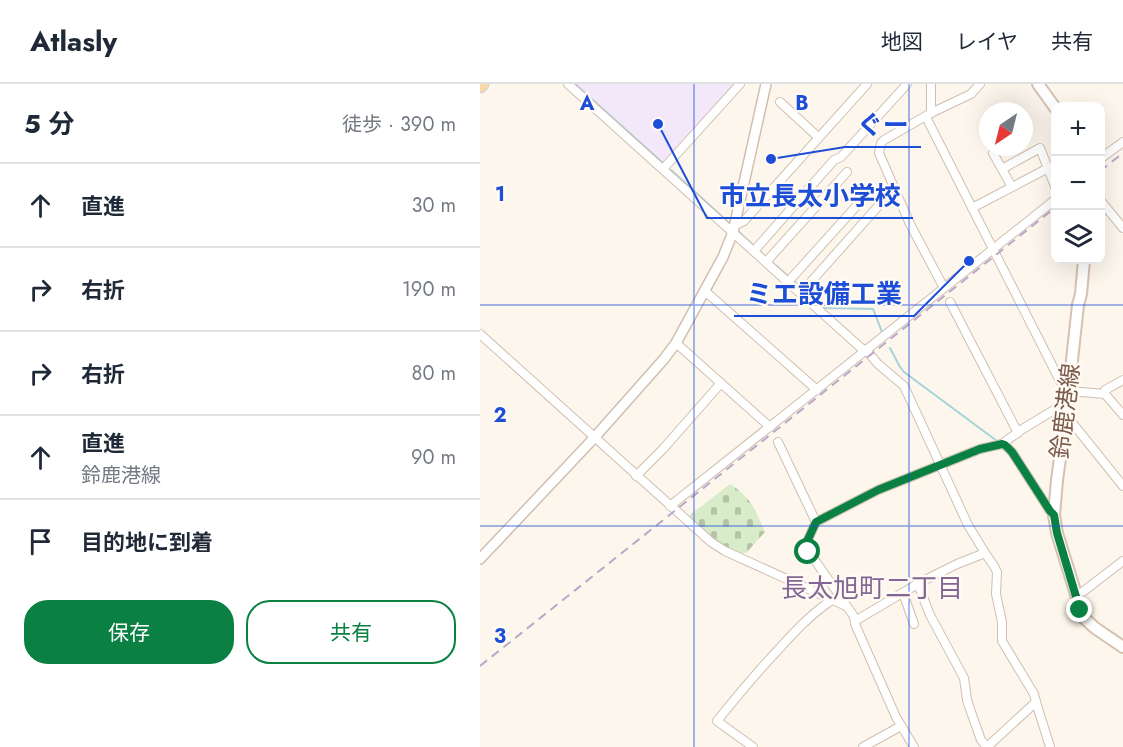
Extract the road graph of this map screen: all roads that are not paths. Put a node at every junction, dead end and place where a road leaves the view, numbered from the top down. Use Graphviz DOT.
graph roads {
  1 [pos="568,84"];
  2 [pos="740,84"];
  3 [pos="766,84"];
  4 [pos="867,84"];
  5 [pos="907,84"];
  6 [pos="931,84"];
  7 [pos="980,84"];
  8 [pos="1038,84"];
  9 [pos="780,102"];
  10 [pos="1051,102"];
  11 [pos="928,115"];
  12 [pos="818,137"];
  13 [pos="1123,141"];
  14 [pos="995,156"];
  15 [pos="1105,156"];
  16 [pos="1051,164"];
  17 [pos="1051,167"];
  18 [pos="663,169"];
  19 [pos="1002,169"];
  20 [pos="847,172"];
  21 [pos="1012,187"];
  22 [pos="1051,203"];
  23 [pos="1105,205"];
  24 [pos="972,208"];
  25 [pos="1123,228"];
  26 [pos="733,229"];
  27 [pos="993,249"];
  28 [pos="754,250"];
  29 [pos="766,262"];
  30 [pos="1084,264"];
  31 [pos="789,282"];
  32 [pos="944,288"];
  33 [pos="705,291"];
  34 [pos="801,293"];
  35 [pos="950,302"];
  36 [pos="480,334"];
  37 [pos="676,343"];
  38 [pos="866,350"];
  39 [pos="1123,380"];
  40 [pos="721,383"];
  41 [pos="817,390"];
  42 [pos="1105,394"];
  43 [pos="1068,397"];
  44 [pos="1066,415"];
  45 [pos="1123,415"];
  46 [pos="770,427"];
  47 [pos="1018,433"];
  48 [pos="594,438"];
  49 [pos="778,442"];
  50 [pos="1002,444"];
  51 [pos="941,464"];
  52 [pos="636,476"];
  53 [pos="1123,486"];
  54 [pos="670,506"];
  55 [pos="1054,515"];
  56 [pos="816,522"];
  57 [pos="984,553"];
  58 [pos="480,559"];
  59 [pos="1123,561"];
  60 [pos="918,584"];
  61 [pos="903,592"];
  62 [pos="1076,597"];
  63 [pos="832,600"];
  64 [pos="846,606"];
  65 [pos="855,621"];
  66 [pos="914,624"];
  67 [pos="1123,648"];
  68 [pos="1036,702"];
  69 [pos="901,726"];
  70 [pos="753,747"];
  71 [pos="862,747"];
  72 [pos="914,747"];
  73 [pos="988,747"];
  74 [pos="1050,747"];
  1 -- 18 [label="street"];
  2 -- 18 [label="street"];
  3 -- 26 [label="street"];
  4 -- 12 [label="street"];
  5 -- 28 [label="street"];
  6 -- 11 [label="street"];
  7 -- 11 [label="street"];
  8 -- 10 [label="main road"];
  9 -- 12 [label="street"];
  11 -- 24 [label="street"];
  11 -- 32 [label="street"];
  12 -- 26 [label="street"];
  13 -- 15 [label="street"];
  14 -- 19 [label="street"];
  16 -- 19 [label="street"];
  17 -- 21 [label="street"];
  18 -- 26 [label="street"];
  19 -- 21 [label="street"];
  20 -- 29 [label="street"];
  21 -- 24 [label="street"];
  22 -- 27 [label="street"];
  23 -- 25 [label="street"];
  24 -- 27 [label="street"];
  26 -- 28 [label="street"];
  26 -- 33 [label="street"];
  27 -- 32 [label="street"];
  27 -- 43 [label="street"];
  28 -- 29 [label="street"];
  29 -- 31 [label="street"];
  30 -- 43 [label="main road, 鈴鹿港線"];
  31 -- 34 [label="street"];
  31 -- 34 [label="street"];
  32 -- 38 [label="street"];
  33 -- 37 [label="street"];
  33 -- 41 [label="street"];
  34 -- 38 [label="street"];
  35 -- 47 [label="street"];
  36 -- 48 [label="street"];
  37 -- 40 [label="street"];
  37 -- 48 [label="street"];
  38 -- 41 [label="street"];
  38 -- 51 [label="street"];
  39 -- 42 [label="street"];
  40 -- 46 [label="street"];
  40 -- 52 [label="street"];
  41 -- 46 [label="street"];
  42 -- 43 [label="street"];
  42 -- 45 [label="street"];
  43 -- 44 [label="main road, 鈴鹿港線"];
  43 -- 47 [label="street"];
  44 -- 53 [label="street"];
  44 -- 55 [label="main road, 鈴鹿港線"];
  46 -- 54 [label="street"];
  47 -- 50 [label="street"];
  48 -- 52 [label="street"];
  48 -- 58 [label="street"];
  49 -- 56 [label="street"];
  50 -- 51 [label="street"];
  50 -- 55 [label="street"];
  51 -- 56 [label="street"];
  51 -- 57 [label="street"];
  52 -- 54 [label="street"];
  54 -- 63 [label="street"];
  55 -- 62 [label="main road, 鈴鹿港線"];
  56 -- 64 [label="street"];
  57 -- 60 [label="street"];
  57 -- 68 [label="street"];
  59 -- 62 [label="street"];
  60 -- 61 [label="street"];
  60 -- 73 [label="street"];
  61 -- 65 [label="street"];
  61 -- 66 [label="street"];
  62 -- 67 [label="main road, 鈴鹿港線"];
  63 -- 64 [label="street"];
  63 -- 70 [label="street"];
  64 -- 65 [label="street"];
  65 -- 69 [label="street"];
  68 -- 73 [label="street"];
  68 -- 74 [label="street"];
  69 -- 71 [label="street"];
  69 -- 72 [label="street"];
}
